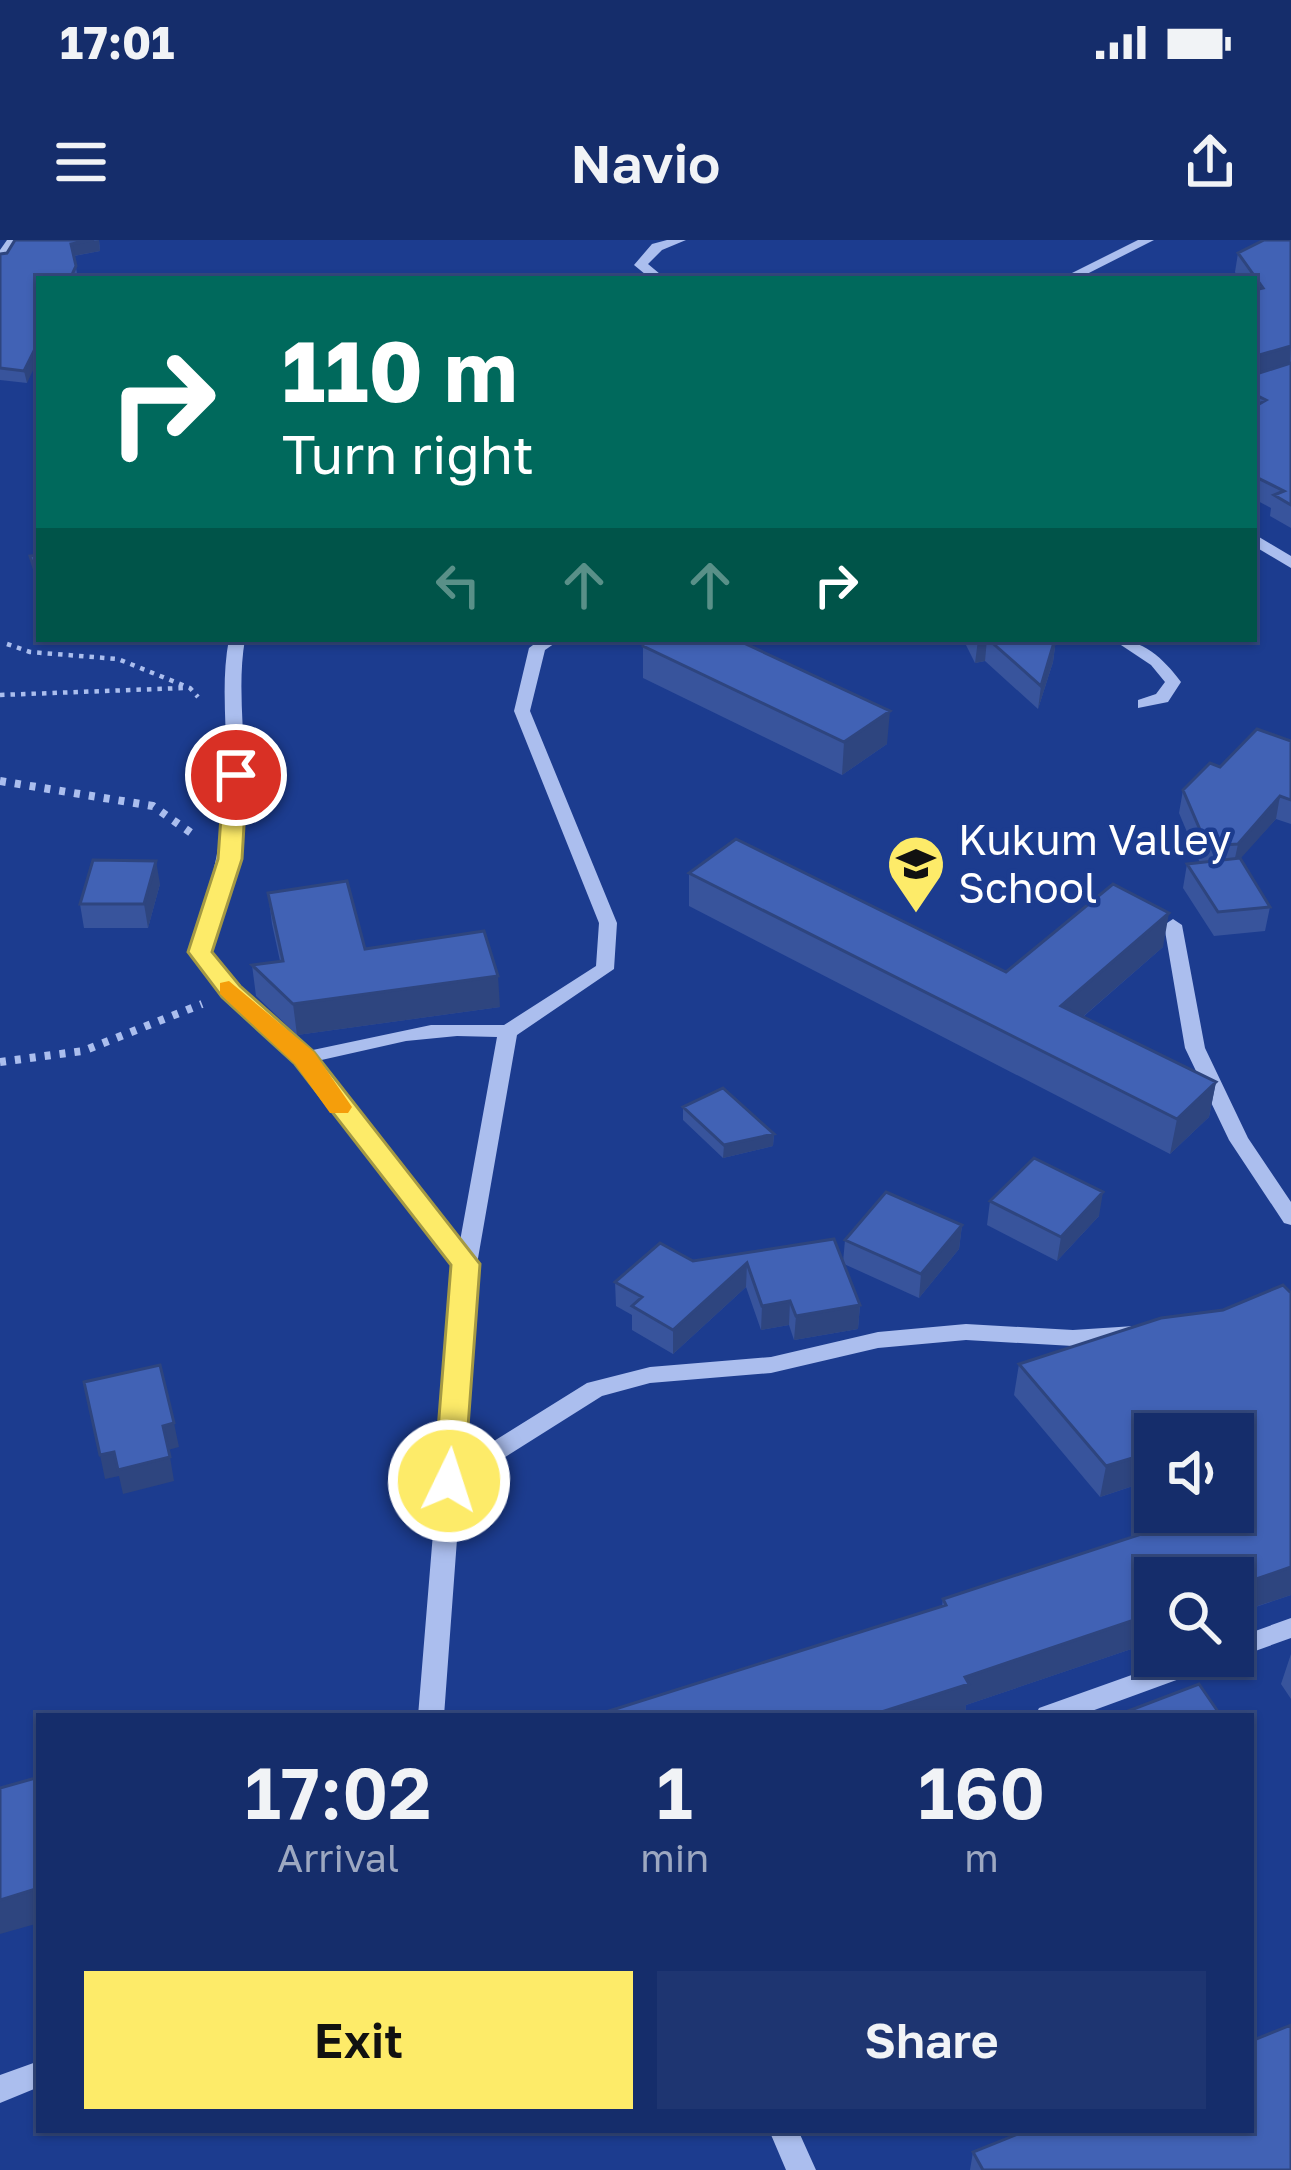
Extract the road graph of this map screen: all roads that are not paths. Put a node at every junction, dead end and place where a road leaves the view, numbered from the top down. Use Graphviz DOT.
graph roads {
  1 [pos="13,240"];
  2 [pos="680,240"];
  3 [pos="1148,240"];
  4 [pos="0,259"];
  5 [pos="655,276"];
  6 [pos="1073,276"];
  7 [pos="1257,540"];
  8 [pos="1291,562"];
  9 [pos="236,642"];
  10 [pos="548,642"];
  11 [pos="1125,642"];
  12 [pos="1144,704"];
  13 [pos="1173,925"];
  14 [pos="508,1031"];
  15 [pos="304,1058"];
  16 [pos="1291,1218"];
  17 [pos="466,1264"];
  18 [pos="1164,1332"];
  19 [pos="449,1481"];
  20 [pos="1291,1628"];
  21 [pos="1254,1641"];
  22 [pos="1156,1677"];
  23 [pos="431,1713"];
  24 [pos="1056,1713"];
  25 [pos="36,2075"];
  26 [pos="0,2089"];
  27 [pos="783,2133"];
  28 [pos="801,2170"];
  1 -- 4 [label="street"];
  2 -- 5 [label="street"];
  3 -- 6 [label="street"];
  7 -- 8 [label="street"];
  9 -- 15 [label="street"];
  10 -- 14 [label="street"];
  11 -- 12 [label="street"];
  13 -- 16 [label="street"];
  14 -- 15 [label="street"];
  14 -- 17 [label="street"];
  15 -- 17 [label="street"];
  17 -- 19 [label="street"];
  18 -- 19 [label="street"];
  19 -- 23 [label="street"];
  20 -- 21 [label="street"];
  22 -- 24 [label="street"];
  25 -- 26 [label="street"];
  27 -- 28 [label="street"];
}
